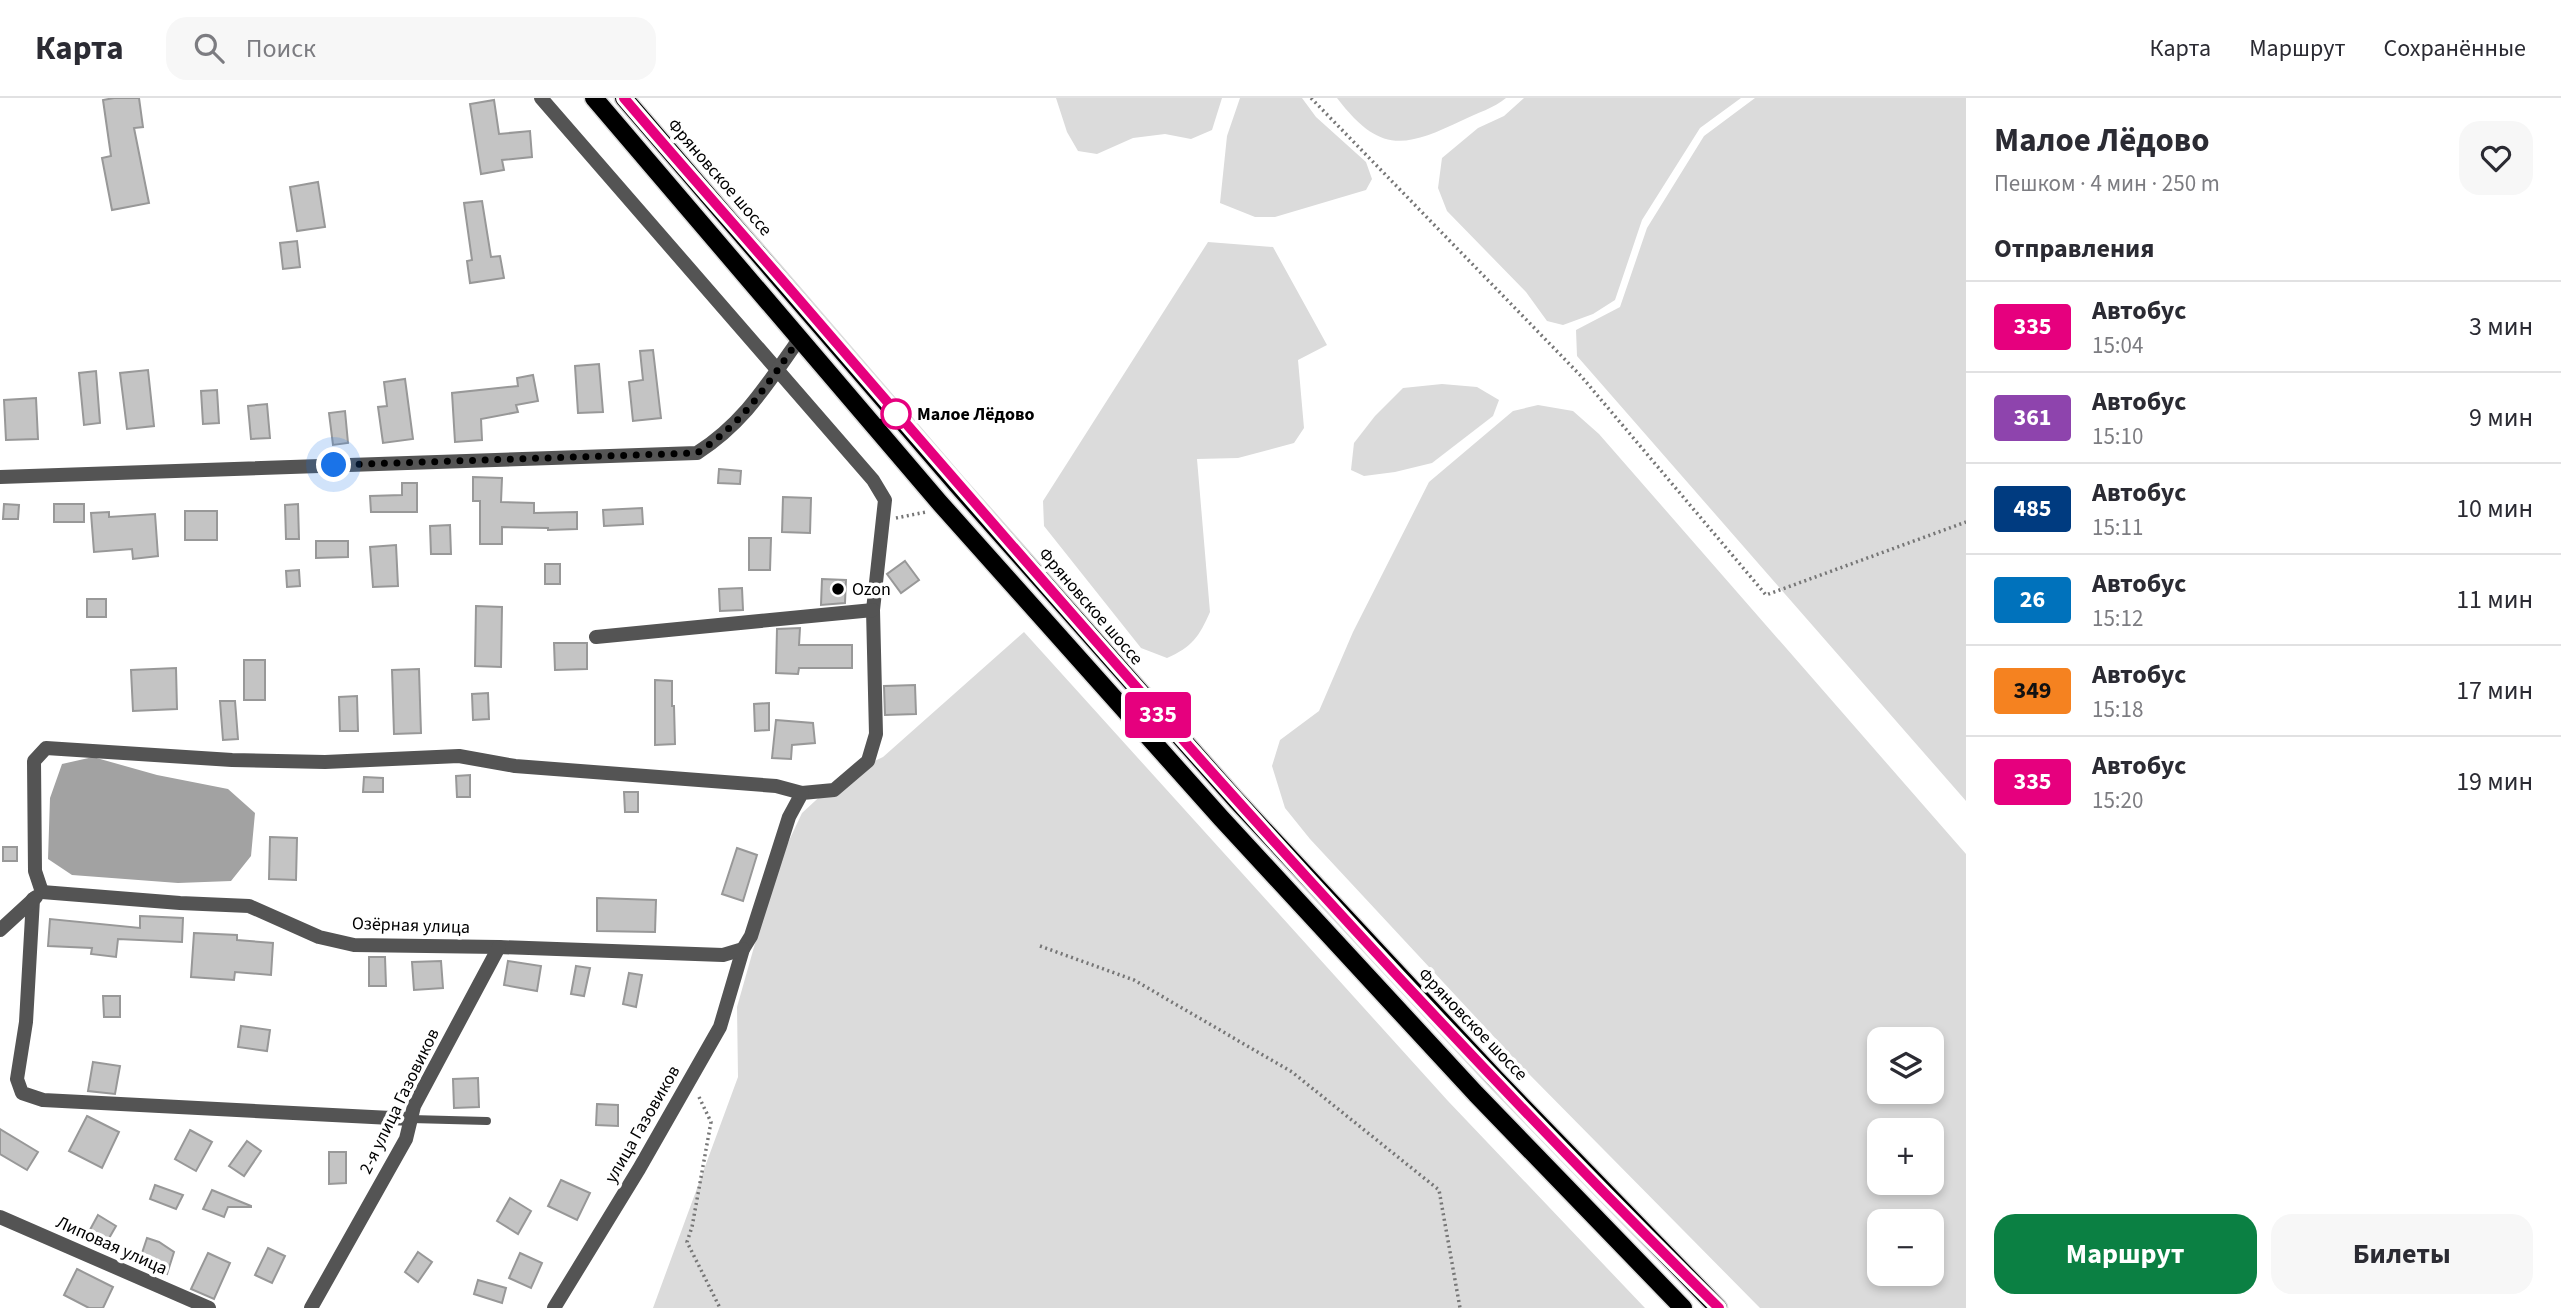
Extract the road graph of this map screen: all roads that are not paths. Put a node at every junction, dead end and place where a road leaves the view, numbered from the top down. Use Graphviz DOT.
graph roads {
  1 [pos="541,98"];
  2 [pos="594,98"];
  3 [pos="624,98"];
  4 [pos="800,338"];
  5 [pos="778,369"];
  6 [pos="0,477"];
  7 [pos="873,610"];
  8 [pos="596,637"];
  9 [pos="802,793"];
  10 [pos="38,896"];
  11 [pos="4,921"];
  12 [pos="499,947"];
  13 [pos="743,949"];
  14 [pos="411,1119"];
  15 [pos="487,1121"];
  16 [pos="0,1217"];
  17 [pos="209,1308"];
  18 [pos="311,1308"];
  19 [pos="554,1308"];
  20 [pos="1683,1308"];
  21 [pos="1718,1308"];
  1 -- 5 [label="street"];
  2 -- 4 [label="main road"];
  3 -- 21 [label="main road, Фряновское шоссе"];
  4 -- 5 [label="street"];
  4 -- 20 [label="main road"];
  5 -- 6 [label="street"];
  5 -- 7 [label="street"];
  7 -- 8 [label="street"];
  7 -- 9 [label="street"];
  9 -- 10 [label="street"];
  9 -- 13 [label="street, улица Газовиков"];
  10 -- 11 [label="street"];
  10 -- 12 [label="street, Озёрная улица"];
  10 -- 14 [label="street"];
  12 -- 13 [label="street, Озёрная улица"];
  12 -- 14 [label="street, 2-я улица Газовиков"];
  13 -- 19 [label="street, улица Газовиков"];
  14 -- 15 [label="lane"];
  14 -- 18 [label="street, 2-я улица Газовиков"];
  16 -- 17 [label="street, Липовая улица"];
}
